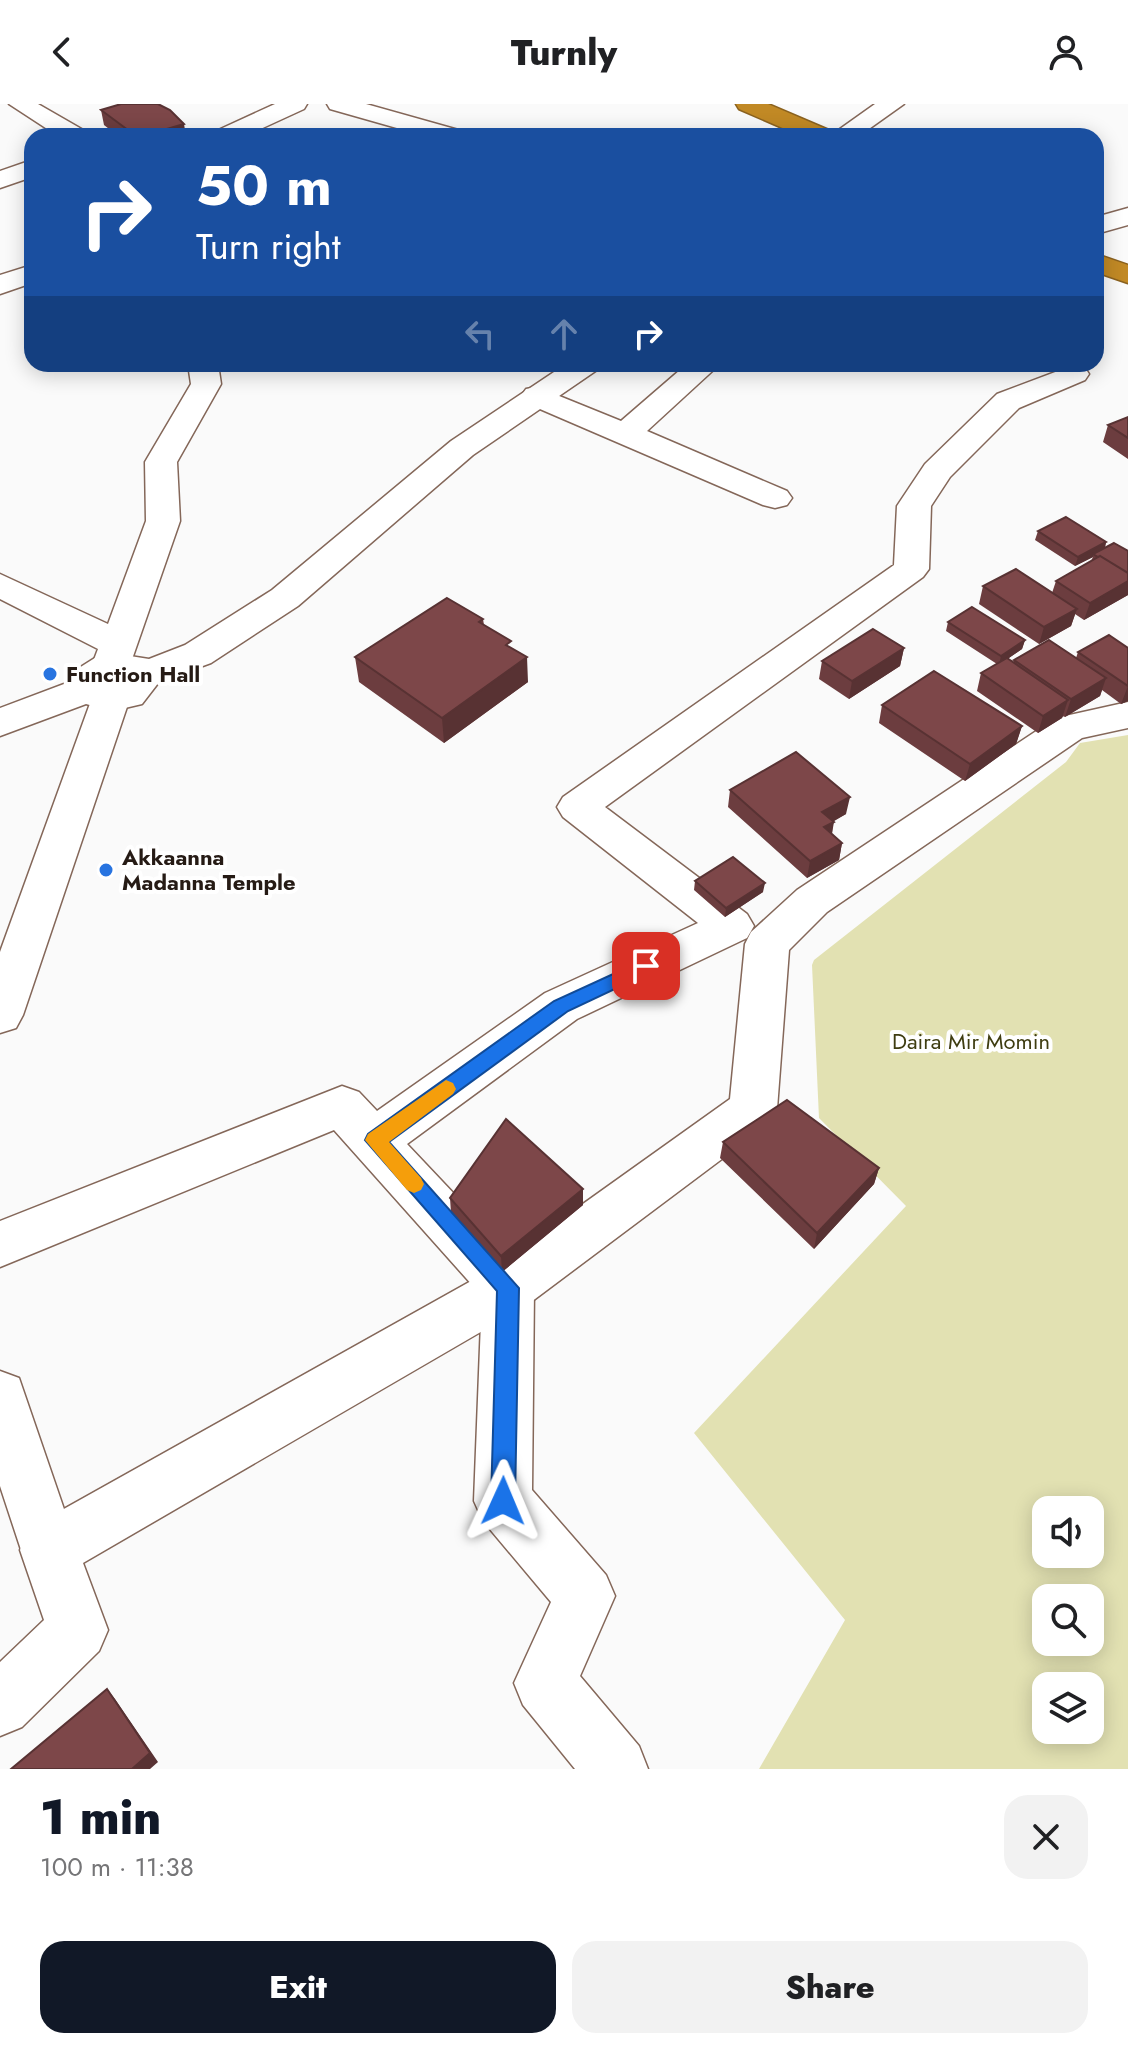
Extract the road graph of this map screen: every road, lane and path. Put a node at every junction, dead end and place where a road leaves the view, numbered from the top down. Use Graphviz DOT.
graph roads {
  1 [pos="21,104"];
  2 [pos="295,104"];
  3 [pos="339,104"];
  4 [pos="434,104"];
  5 [pos="748,104"];
  6 [pos="892,104"];
  7 [pos="405,123"];
  8 [pos="62,128"];
  9 [pos="242,128"];
  10 [pos="423,128"];
  11 [pos="804,128"];
  12 [pos="854,128"];
  13 [pos="24,171"];
  14 [pos="0,180"];
  15 [pos="1128,216"];
  16 [pos="1104,224"];
  17 [pos="1104,265"];
  18 [pos="1128,275"];
  19 [pos="24,276"];
  20 [pos="0,285"];
  21 [pos="204,372"];
  22 [pos="574,372"];
  23 [pos="696,372"];
  24 [pos="1068,372"];
  25 [pos="537,396"];
  26 [pos="625,434"];
  27 [pos="775,498"];
  28 [pos="0,585"];
  29 [pos="115,674"];
  30 [pos="1128,715"];
  31 [pos="0,723"];
  32 [pos="750,935"];
  33 [pos="0,1015"];
  34 [pos="375,1140"];
  35 [pos="0,1244"];
  36 [pos="508,1288"];
  37 [pos="0,1397"];
  38 [pos="49,1550"];
  39 [pos="0,1705"];
  40 [pos="616,1769"];
  1 -- 8 [label="street"];
  2 -- 9 [label="street"];
  3 -- 7 [label="street"];
  4 -- 7 [label="street"];
  5 -- 11 [label="highway"];
  6 -- 12 [label="street"];
  7 -- 10 [label="street"];
  13 -- 14 [label="street"];
  15 -- 16 [label="street"];
  17 -- 18 [label="highway"];
  19 -- 20 [label="street"];
  21 -- 29 [label="street"];
  22 -- 25 [label="street"];
  23 -- 26 [label="street"];
  24 -- 32 [label="street"];
  25 -- 26 [label="street"];
  25 -- 29 [label="street"];
  26 -- 27 [label="street"];
  28 -- 29 [label="street"];
  29 -- 31 [label="street"];
  29 -- 33 [label="street"];
  30 -- 32 [label="street"];
  32 -- 34 [label="street"];
  32 -- 36 [label="street"];
  34 -- 35 [label="street"];
  34 -- 36 [label="street"];
  36 -- 38 [label="street"];
  36 -- 40 [label="street"];
  37 -- 38 [label="street"];
  38 -- 39 [label="street"];
}
